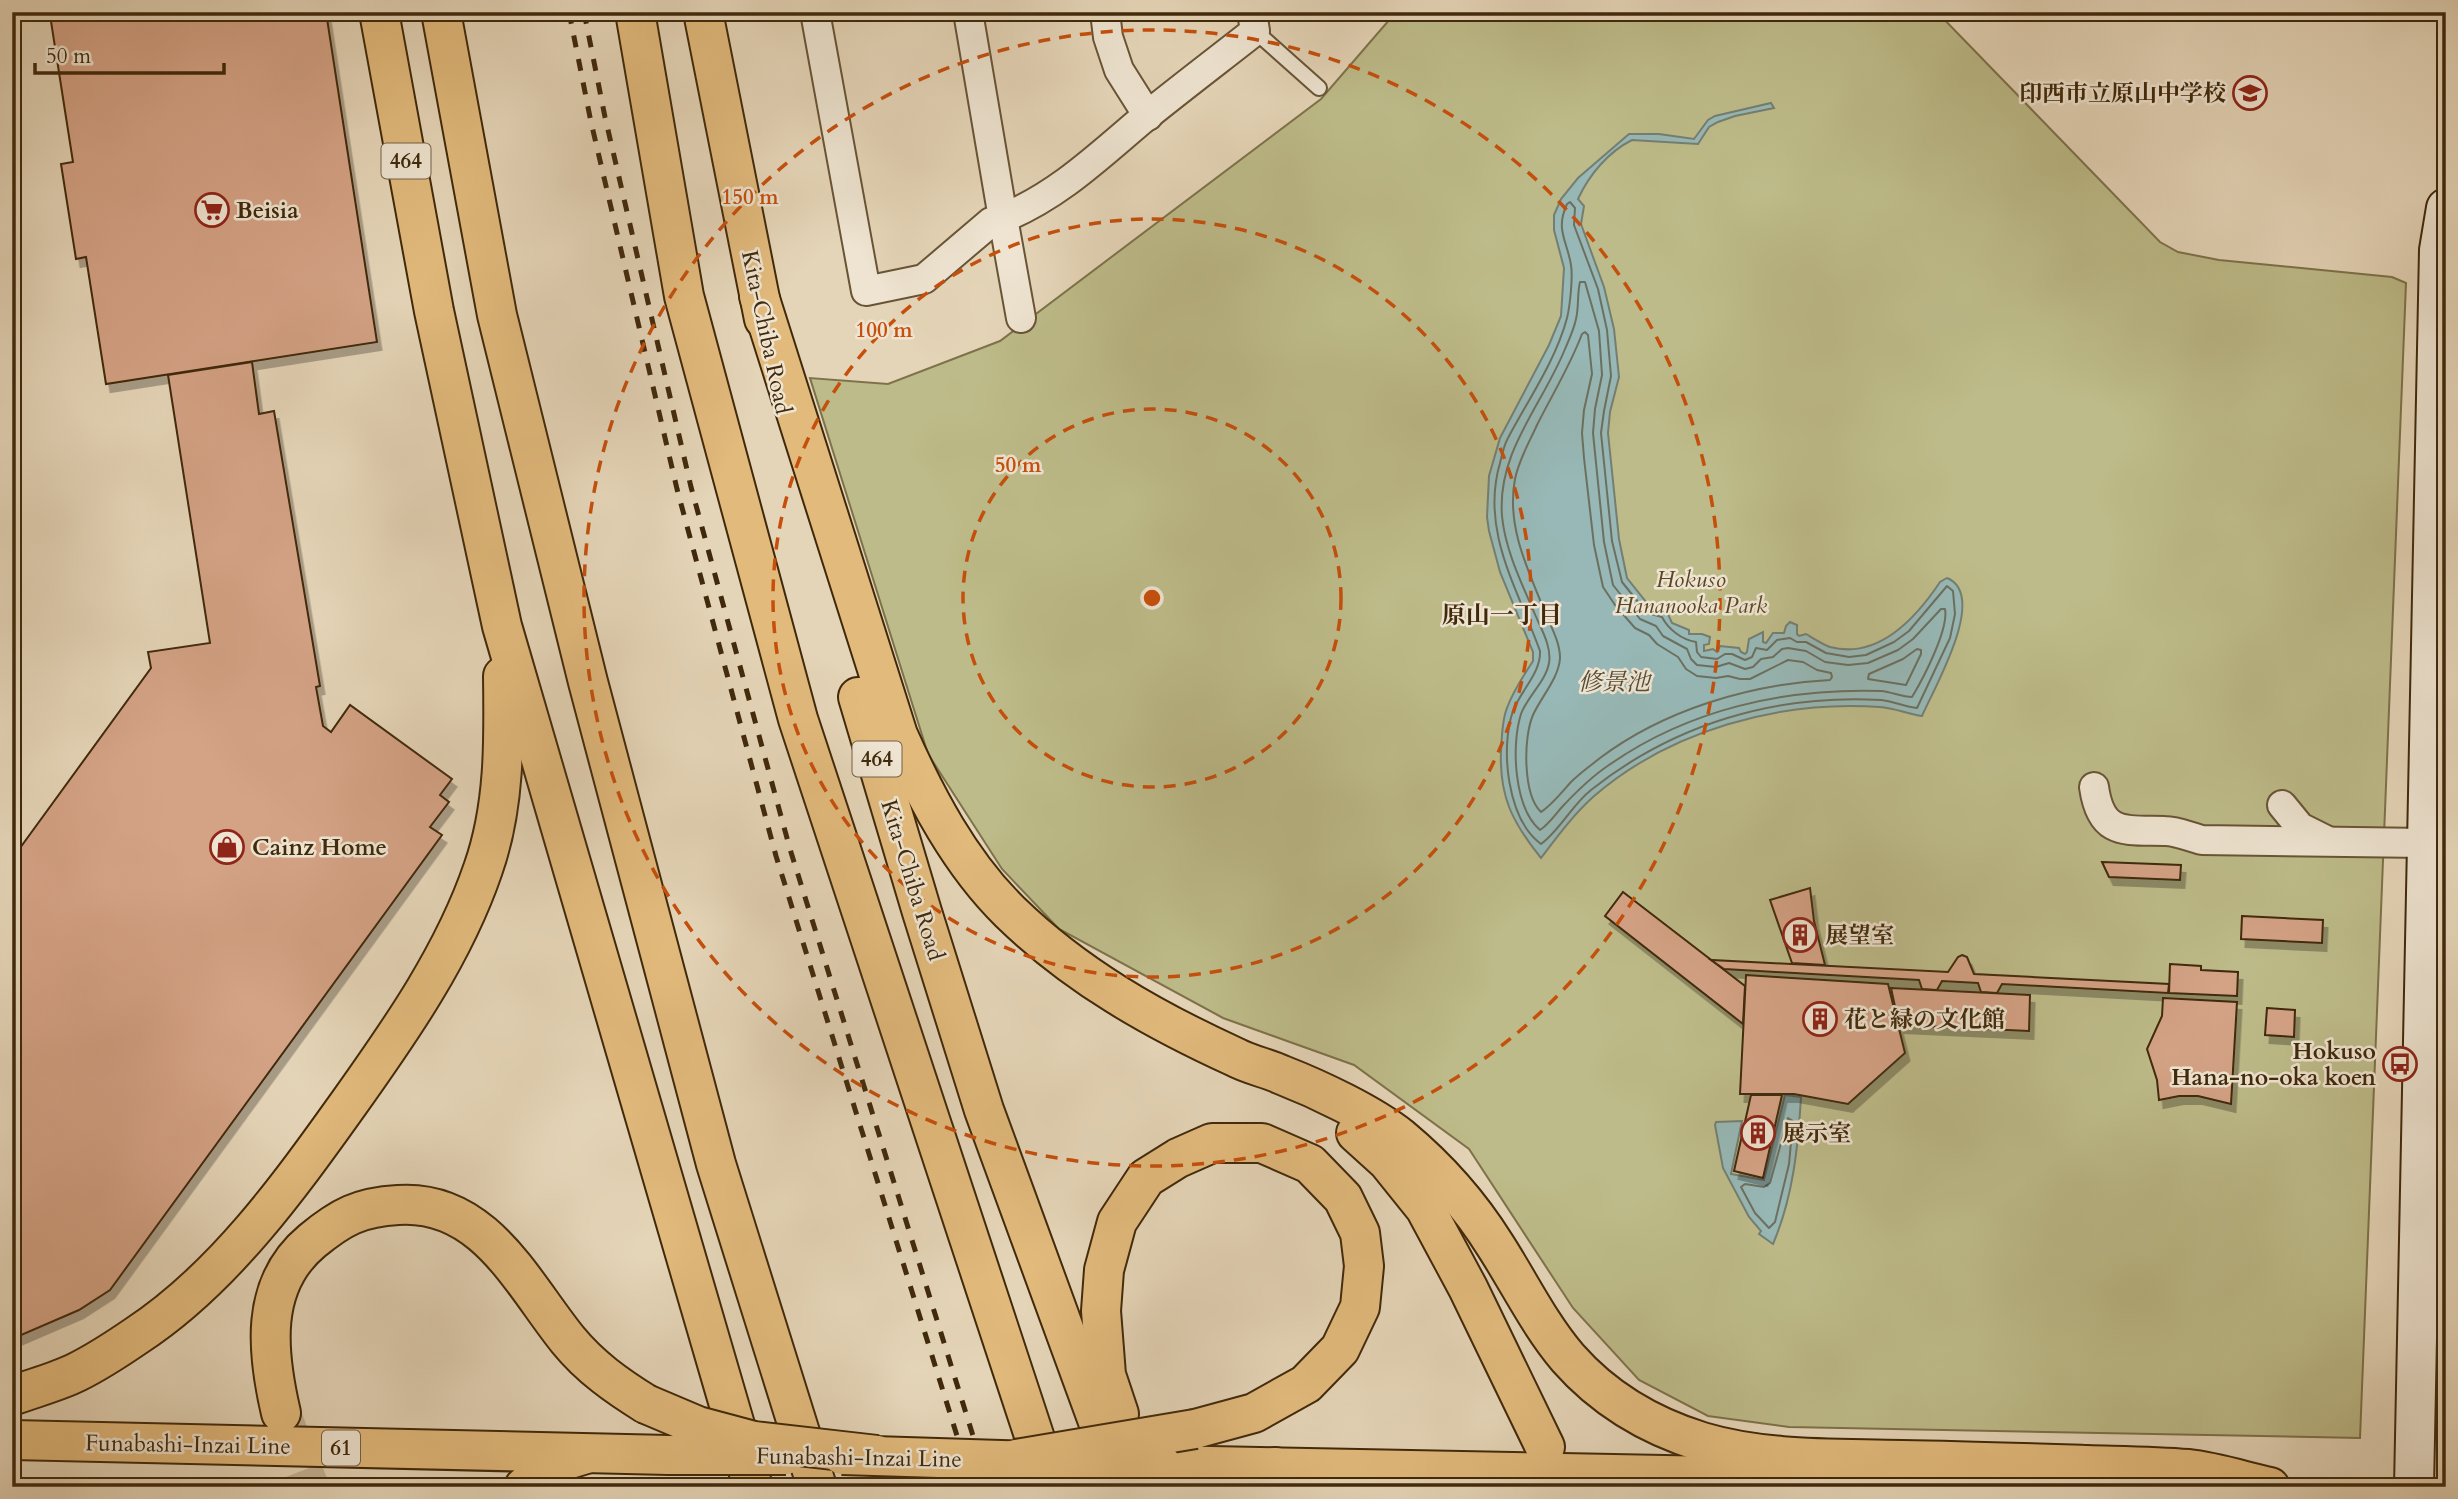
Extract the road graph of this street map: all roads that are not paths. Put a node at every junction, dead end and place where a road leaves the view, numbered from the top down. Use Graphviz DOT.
graph roads {
  1 [pos="379,12"];
  2 [pos="441,12"];
  3 [pos="635,12"];
  4 [pos="703,12"];
  5 [pos="815,12"];
  6 [pos="968,12"];
  7 [pos="1105,12"];
  8 [pos="1254,22"];
  9 [pos="1319,88"];
  10 [pos="1148,116"];
  11 [pos="2446,208"];
  12 [pos="1003,218"];
  13 [pos="759,296"];
  14 [pos="1021,318"];
  15 [pos="502,626"];
  16 [pos="2094,786"];
  17 [pos="2282,805"];
  18 [pos="2332,842"];
  19 [pos="2436,843"];
  20 [pos="1242,1061"];
  21 [pos="661,1175"];
  22 [pos="12,1395"];
  23 [pos="281,1413"];
  24 [pos="12,1440"];
  25 [pos="1545,1447"];
  26 [pos="586,1454"];
  27 [pos="877,1455"];
  28 [pos="1016,1459"];
  29 [pos="1153,1476"];
  30 [pos="1286,1477"];
  31 [pos="524,1487"];
  32 [pos="739,1487"];
  33 [pos="753,1487"];
  34 [pos="817,1487"];
  35 [pos="1051,1487"];
  36 [pos="1122,1487"];
  37 [pos="2252,1487"];
  38 [pos="2270,1487"];
  39 [pos="2414,1487"];
  1 -- 15 [label="main road, 464"];
  2 -- 34 [label="main road, 464"];
  3 -- 35 [label="main road, 464"];
  4 -- 13 [label="main road, Kita-Chiba Road / 464"];
  5 -- 12 [label="street"];
  6 -- 12 [label="street"];
  7 -- 10 [label="street"];
  8 -- 9 [label="lane"];
  8 -- 10 [label="street"];
  10 -- 12 [label="street"];
  11 -- 19 [label="street"];
  12 -- 14 [label="street"];
  13 -- 20 [label="main road"];
  13 -- 36 [label="main road, Kita-Chiba Road / 464"];
  15 -- 21 [label="main road, 464"];
  15 -- 22 [label="main road"];
  16 -- 18 [label="street"];
  17 -- 18 [label="street"];
  18 -- 19 [label="street"];
  19 -- 39 [label="street"];
  20 -- 25 [label="main road"];
  20 -- 38 [label="main road"];
  21 -- 32 [label="main road"];
  21 -- 33 [label="main road, 464"];
  23 -- 27 [label="main road, bridge"];
  24 -- 26 [label="main road, Funabashi-Inzai Line / 61"];
  26 -- 27 [label="main road, Funabashi-Inzai Line / 61, bridge"];
  26 -- 31 [label="main road"];
  27 -- 28 [label="main road, Funabashi-Inzai Line / 61, bridge"];
  28 -- 29 [label="main road, Funabashi-Inzai Line / 61, bridge"];
  28 -- 29 [label="main road, bridge"];
  29 -- 30 [label="main road, Funabashi-Inzai Line / 61"];
  30 -- 37 [label="main road, Funabashi-Inzai Line / 61"];
}
